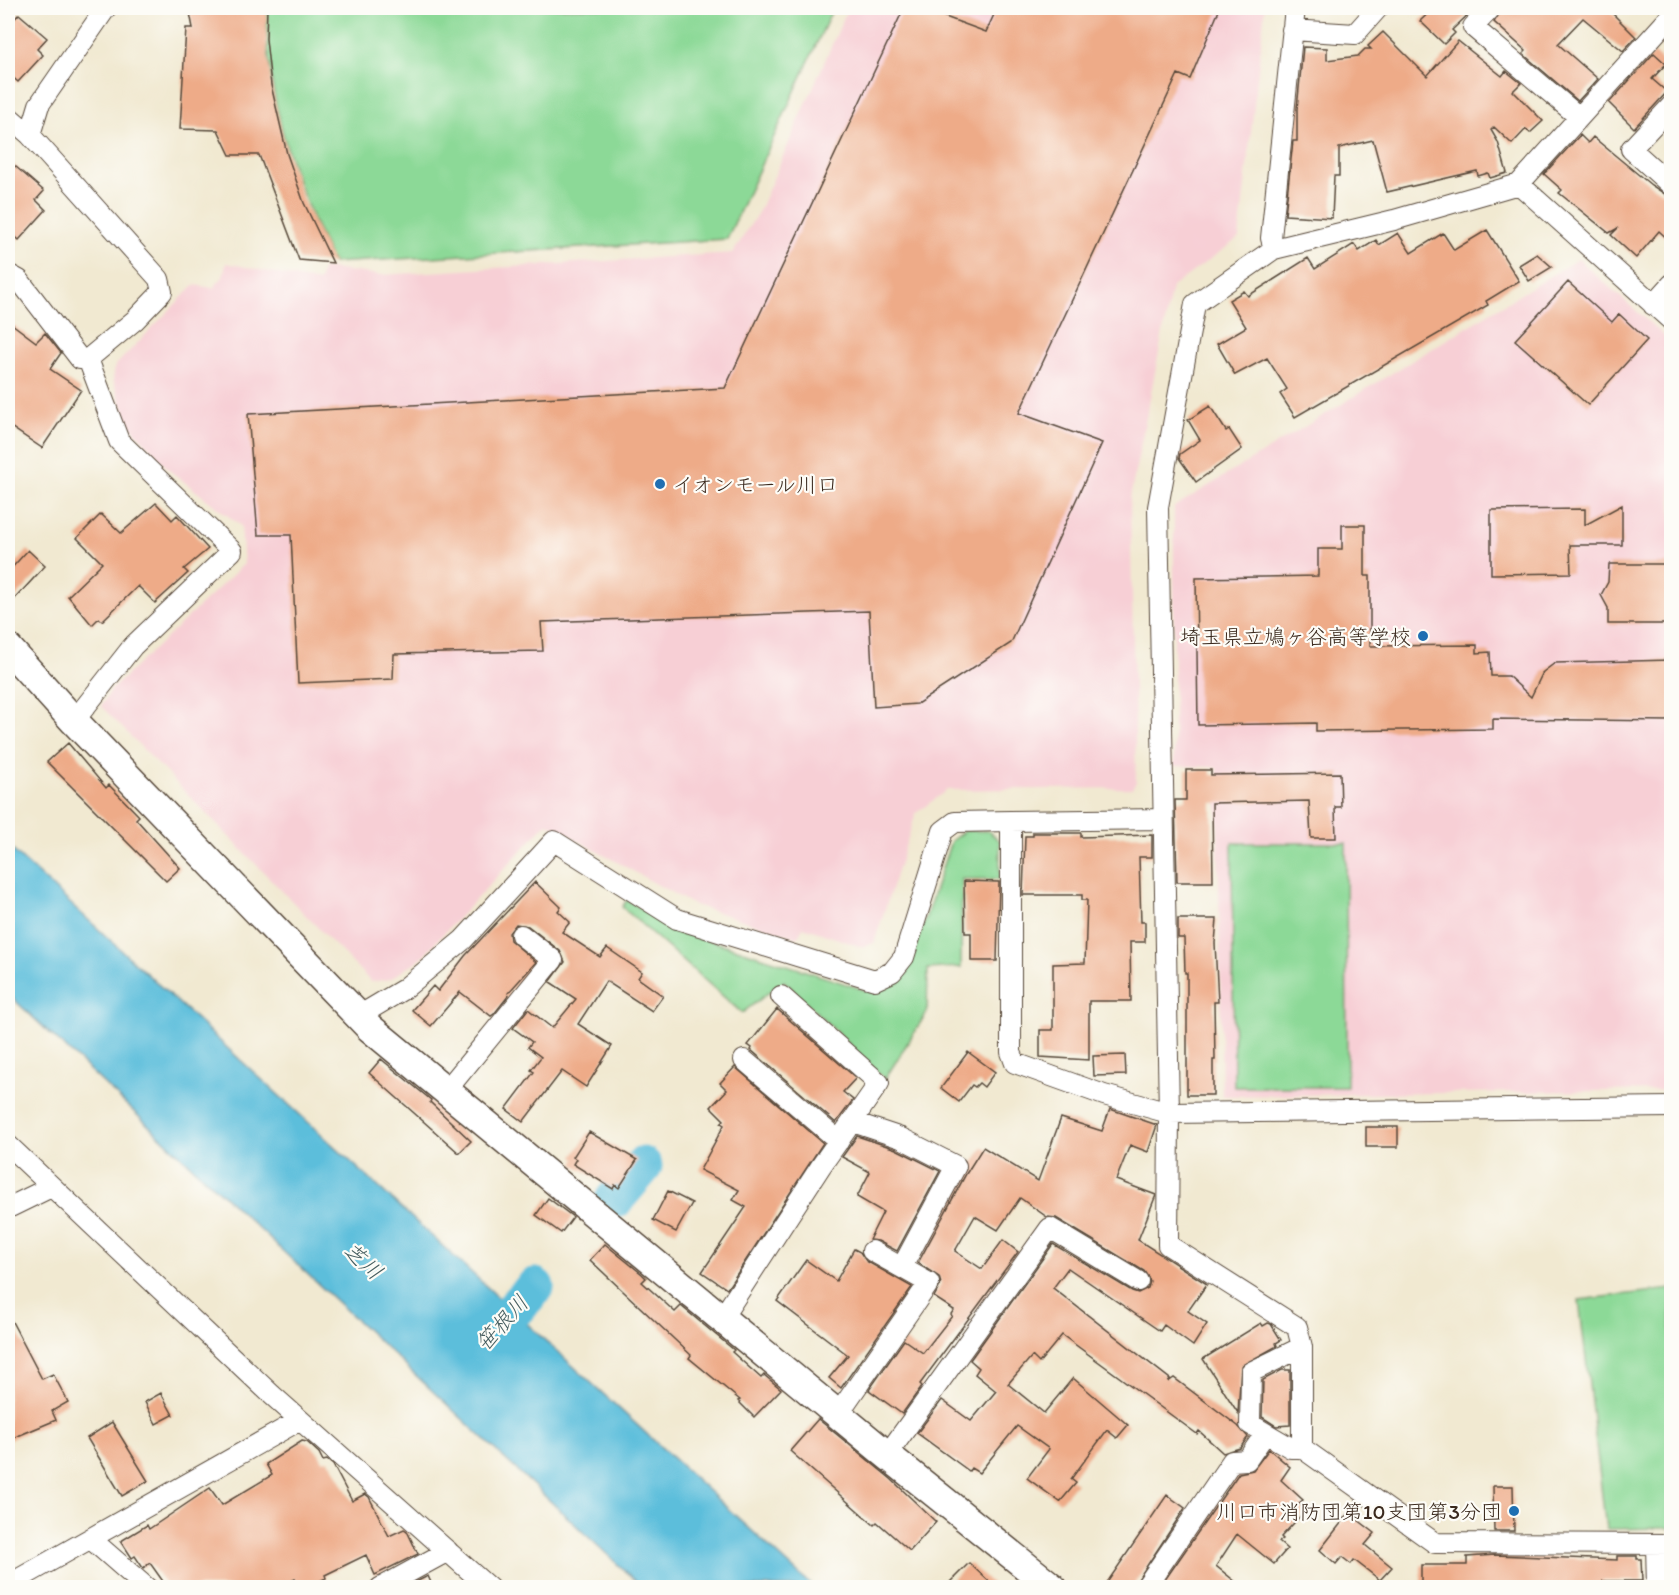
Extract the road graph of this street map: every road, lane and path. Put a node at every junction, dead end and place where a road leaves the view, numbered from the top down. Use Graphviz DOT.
graph roads {
  1 [pos="106,8"];
  2 [pos="1295,8"];
  3 [pos="1378,8"];
  4 [pos="1491,8"];
  5 [pos="1671,15"];
  6 [pos="1292,30"];
  7 [pos="1671,105"];
  8 [pos="8,116"];
  9 [pos="1579,117"];
  10 [pos="30,135"];
  11 [pos="1519,184"];
  12 [pos="1671,186"];
  13 [pos="1274,249"];
  14 [pos="8,274"];
  15 [pos="1671,284"];
  16 [pos="1653,305"];
  17 [pos="1671,321"];
  18 [pos="88,359"];
  19 [pos="8,648"];
  20 [pos="74,721"];
  21 [pos="1163,819"];
  22 [pos="1011,821"];
  23 [pos="521,935"];
  24 [pos="781,996"];
  25 [pos="357,1017"];
  26 [pos="744,1060"];
  27 [pos="445,1092"];
  28 [pos="1671,1107"];
  29 [pos="1169,1113"];
  30 [pos="853,1122"];
  31 [pos="839,1141"];
  32 [pos="8,1145"];
  33 [pos="51,1187"];
  34 [pos="8,1208"];
  35 [pos="872,1251"];
  36 [pos="902,1267"];
  37 [pos="1138,1281"];
  38 [pos="722,1318"];
  39 [pos="1302,1347"];
  40 [pos="838,1414"];
  41 [pos="300,1420"];
  42 [pos="1265,1434"];
  43 [pos="1302,1448"];
  44 [pos="887,1455"];
  45 [pos="92,1540"];
  46 [pos="1664,1544"];
  47 [pos="448,1551"];
  48 [pos="8,1585"];
  49 [pos="147,1587"];
  50 [pos="380,1587"];
  51 [pos="489,1587"];
  52 [pos="1053,1587"];
  53 [pos="1144,1587"];
  54 [pos="1657,1587"];
  1 -- 10 [label="street"];
  2 -- 6 [label="street"];
  3 -- 6 [label="street"];
  4 -- 9 [label="street"];
  5 -- 9 [label="street"];
  6 -- 13 [label="street"];
  7 -- 12 [label="street"];
  8 -- 10 [label="street"];
  9 -- 11 [label="street"];
  10 -- 18 [label="street"];
  11 -- 13 [label="street"];
  11 -- 16 [label="street"];
  13 -- 21 [label="street"];
  14 -- 18 [label="street"];
  15 -- 16 [label="street"];
  16 -- 17 [label="street"];
  18 -- 20 [label="street"];
  19 -- 20 [label="street"];
  20 -- 25 [label="street"];
  21 -- 22 [label="street"];
  21 -- 29 [label="street"];
  22 -- 25 [label="street"];
  22 -- 29 [label="street"];
  23 -- 27 [label="street"];
  24 -- 30 [label="street"];
  25 -- 27 [label="street"];
  26 -- 31 [label="street"];
  27 -- 38 [label="street"];
  28 -- 29 [label="street"];
  29 -- 39 [label="street"];
  30 -- 31 [label="street"];
  30 -- 36 [label="street"];
  31 -- 38 [label="street"];
  32 -- 33 [label="street"];
  33 -- 34 [label="street"];
  33 -- 41 [label="street"];
  35 -- 36 [label="street"];
  36 -- 40 [label="street"];
  37 -- 44 [label="street"];
  38 -- 40 [label="street"];
  39 -- 42 [label="street"];
  39 -- 43 [label="street"];
  40 -- 44 [label="street"];
  41 -- 45 [label="street"];
  41 -- 47 [label="street"];
  42 -- 43 [label="street"];
  42 -- 53 [label="street"];
  43 -- 46 [label="street"];
  44 -- 52 [label="street"];
  45 -- 48 [label="street"];
  45 -- 49 [label="street"];
  46 -- 54 [label="street"];
  47 -- 50 [label="street"];
  47 -- 51 [label="street"];
}
